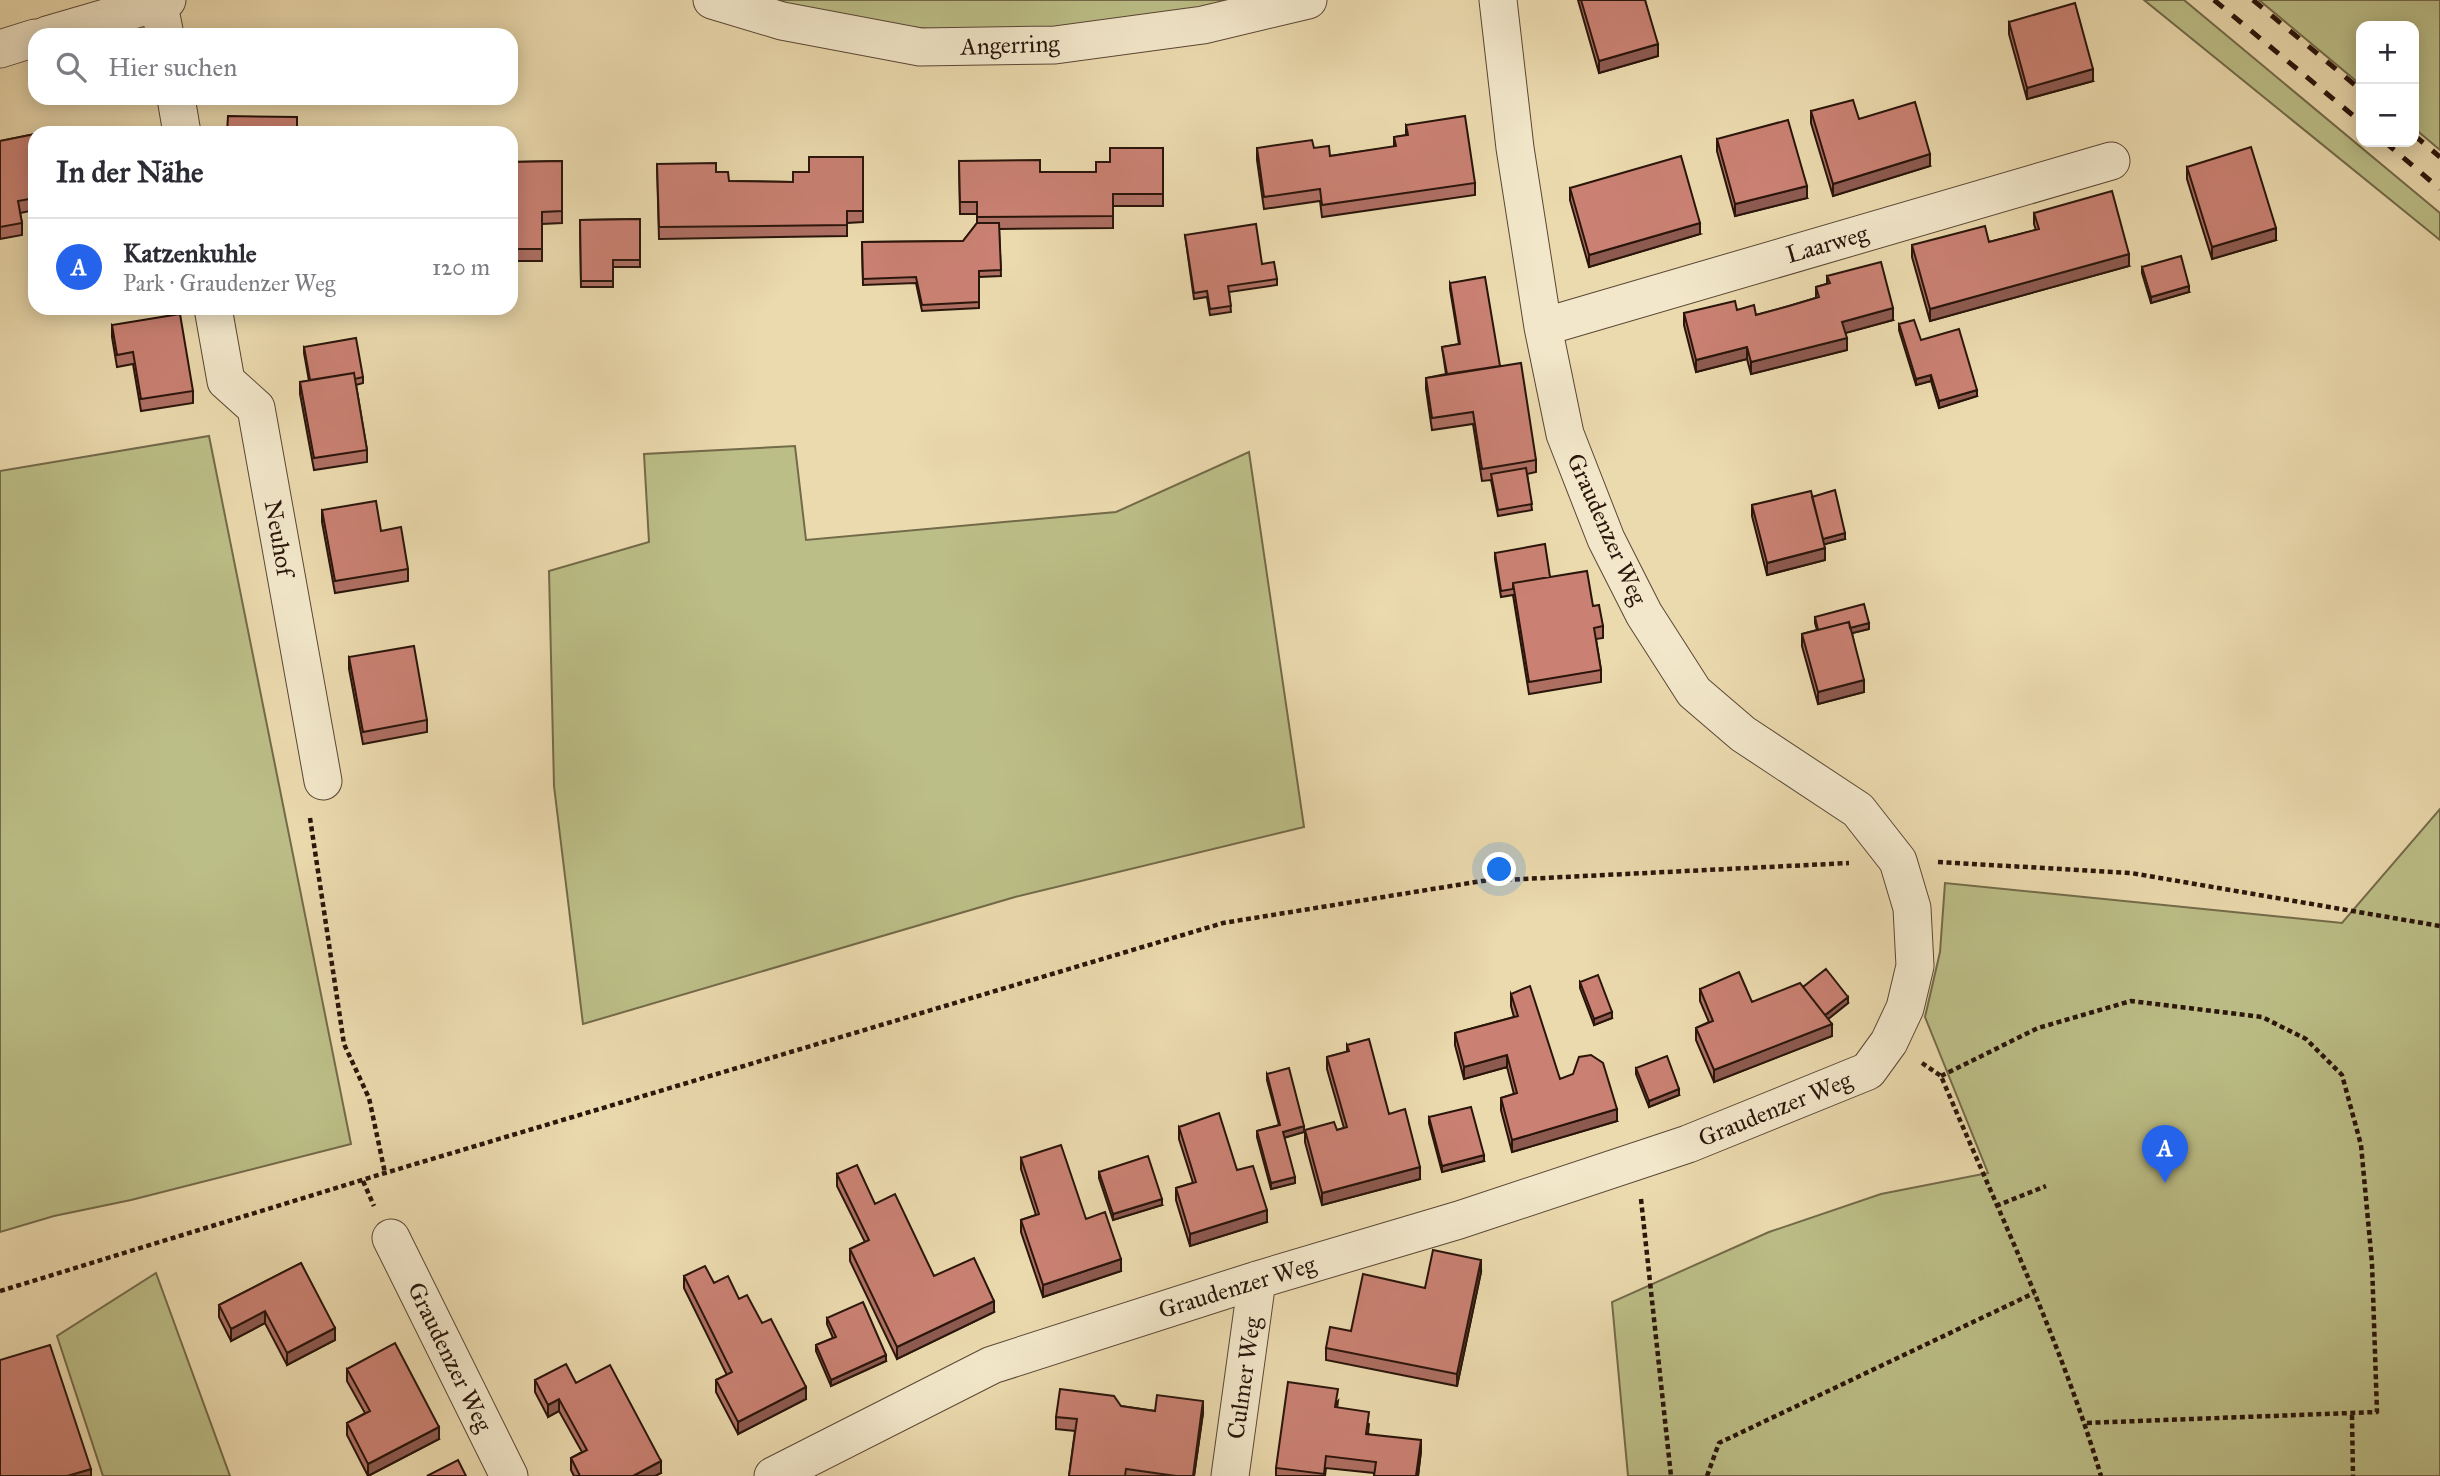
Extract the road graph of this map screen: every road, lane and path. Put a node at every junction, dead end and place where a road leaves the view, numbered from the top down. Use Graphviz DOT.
graph roads {
  1 [pos="712,0"];
  2 [pos="1308,0"];
  3 [pos="1498,0"];
  4 [pos="162,9"];
  5 [pos="78,28"];
  6 [pos="28,40"];
  7 [pos="0,49"];
  8 [pos="177,105"];
  9 [pos="181,126"];
  10 [pos="2111,161"];
  11 [pos="214,315"];
  12 [pos="1543,327"];
  13 [pos="323,781"];
  14 [pos="1898,861"];
  15 [pos="2440,926"];
  16 [pos="1889,1042"];
  17 [pos="1941,1076"];
  18 [pos="1635,1161"];
  19 [pos="385,1173"];
  20 [pos="2046,1186"];
  21 [pos="1996,1206"];
  22 [pos="391,1238"];
  23 [pos="1257,1280"];
  24 [pos="0,1291"];
  25 [pos="2034,1293"];
  26 [pos="2353,1415"];
  27 [pos="2085,1423"];
  28 [pos="509,1476"];
  29 [pos="774,1476"];
  30 [pos="1230,1476"];
  31 [pos="1671,1476"];
  32 [pos="1707,1476"];
  33 [pos="2101,1476"];
  34 [pos="2353,1476"];
  1 -- 2 [label="street, Angerring"];
  3 -- 12 [label="street, Graudenzer Weg"];
  4 -- 5 [label="street"];
  6 -- 7 [label="street"];
  8 -- 9 [label="street"];
  10 -- 12 [label="street, Laarweg"];
  11 -- 13 [label="street, Neuhof"];
  12 -- 14 [label="street, Graudenzer Weg"];
  13 -- 19 [label="path"];
  14 -- 15 [label="path"];
  14 -- 16 [label="street, Graudenzer Weg"];
  14 -- 19 [label="path"];
  16 -- 17 [label="path"];
  16 -- 18 [label="street, Graudenzer Weg"];
  17 -- 21 [label="path"];
  17 -- 26 [label="path"];
  18 -- 23 [label="street, Graudenzer Weg"];
  18 -- 31 [label="path"];
  19 -- 24 [label="path"];
  20 -- 21 [label="path"];
  21 -- 25 [label="path"];
  22 -- 28 [label="street, Graudenzer Weg"];
  23 -- 29 [label="street, Graudenzer Weg"];
  23 -- 30 [label="street, Culmer Weg"];
  25 -- 27 [label="path"];
  25 -- 32 [label="path"];
  26 -- 27 [label="path"];
  26 -- 34 [label="path"];
  27 -- 33 [label="path"];
}
